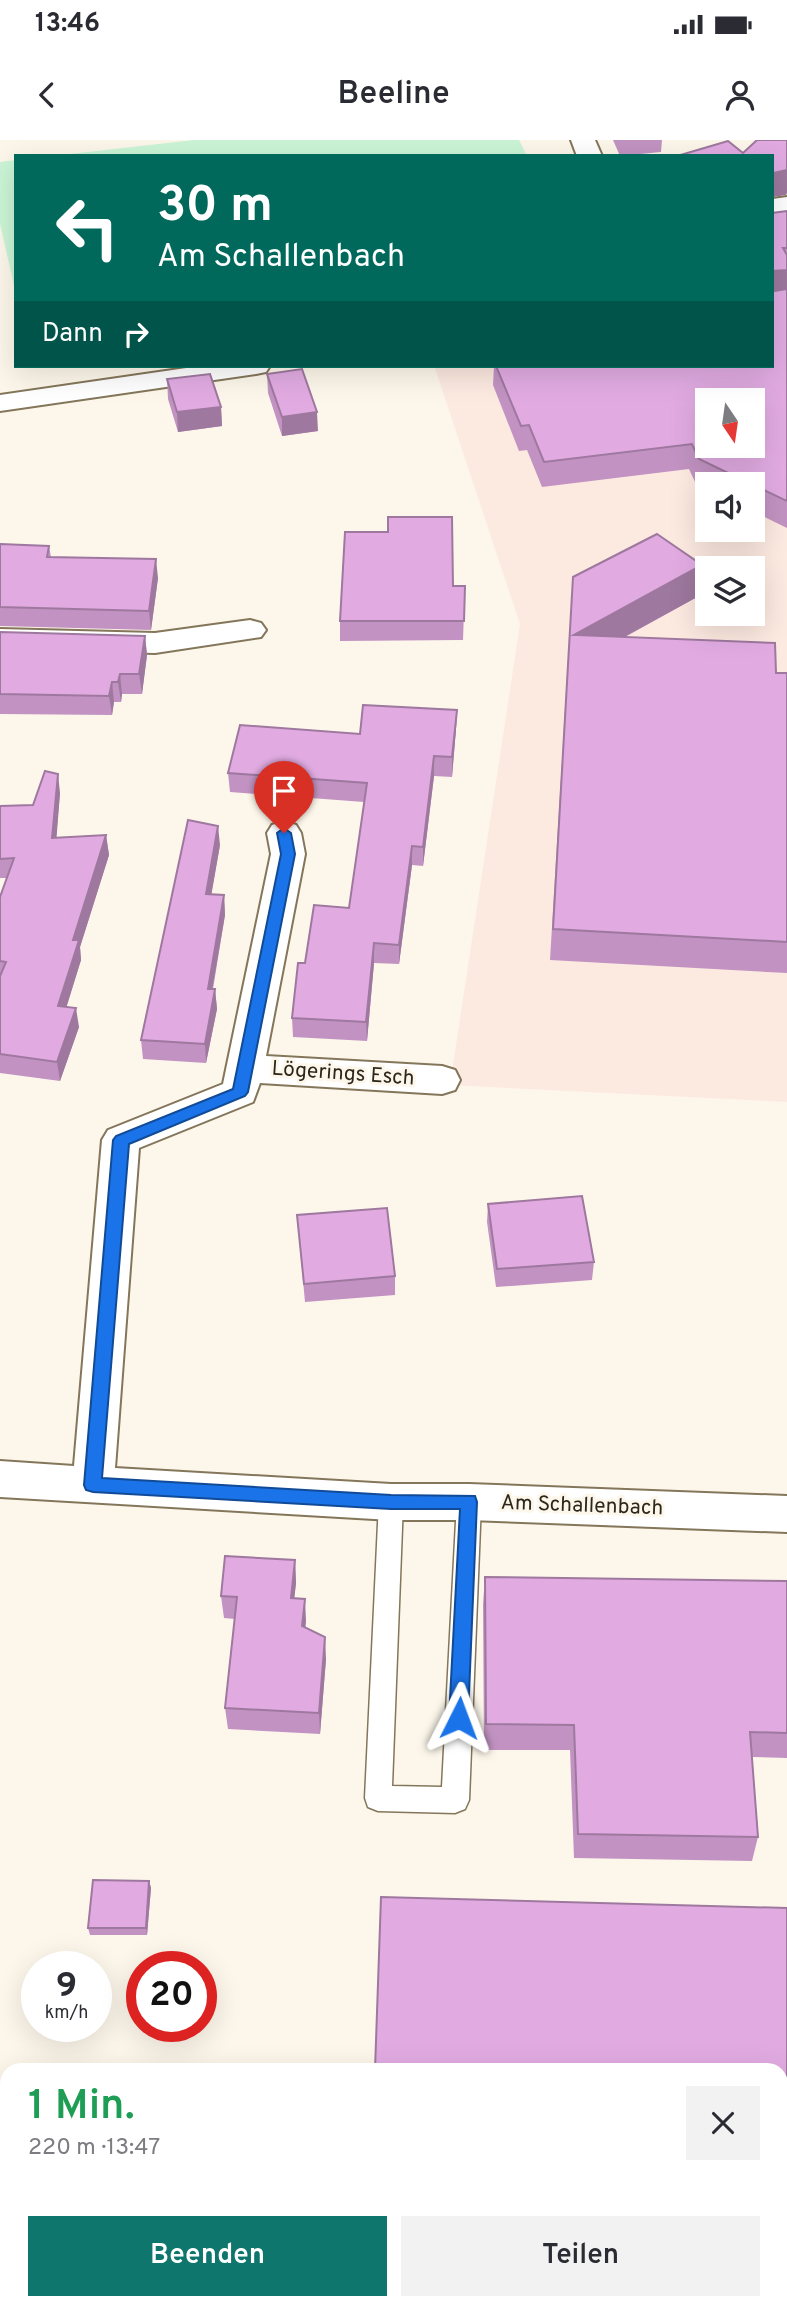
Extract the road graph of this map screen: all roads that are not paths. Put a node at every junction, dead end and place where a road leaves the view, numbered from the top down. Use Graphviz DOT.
graph roads {
  1 [pos="242,368"];
  2 [pos="0,403"];
  3 [pos="250,630"];
  4 [pos="0,639"];
  5 [pos="284,833"];
  6 [pos="245,1068"];
  7 [pos="442,1080"];
  8 [pos="0,1479"];
  9 [pos="93,1485"];
  10 [pos="391,1502"];
  11 [pos="469,1502"];
  12 [pos="787,1514"];
  1 -- 2 [label="street"];
  3 -- 4 [label="street"];
  5 -- 6 [label="street, Lögerings Esch"];
  6 -- 7 [label="street, Lögerings Esch"];
  6 -- 9 [label="street, Lögerings Esch"];
  8 -- 9 [label="street, Am Schallenbach"];
  9 -- 10 [label="street, Am Schallenbach"];
  10 -- 11 [label="street, Am Schallenbach"];
  10 -- 11 [label="lane"];
  11 -- 12 [label="street, Am Schallenbach"];
}
